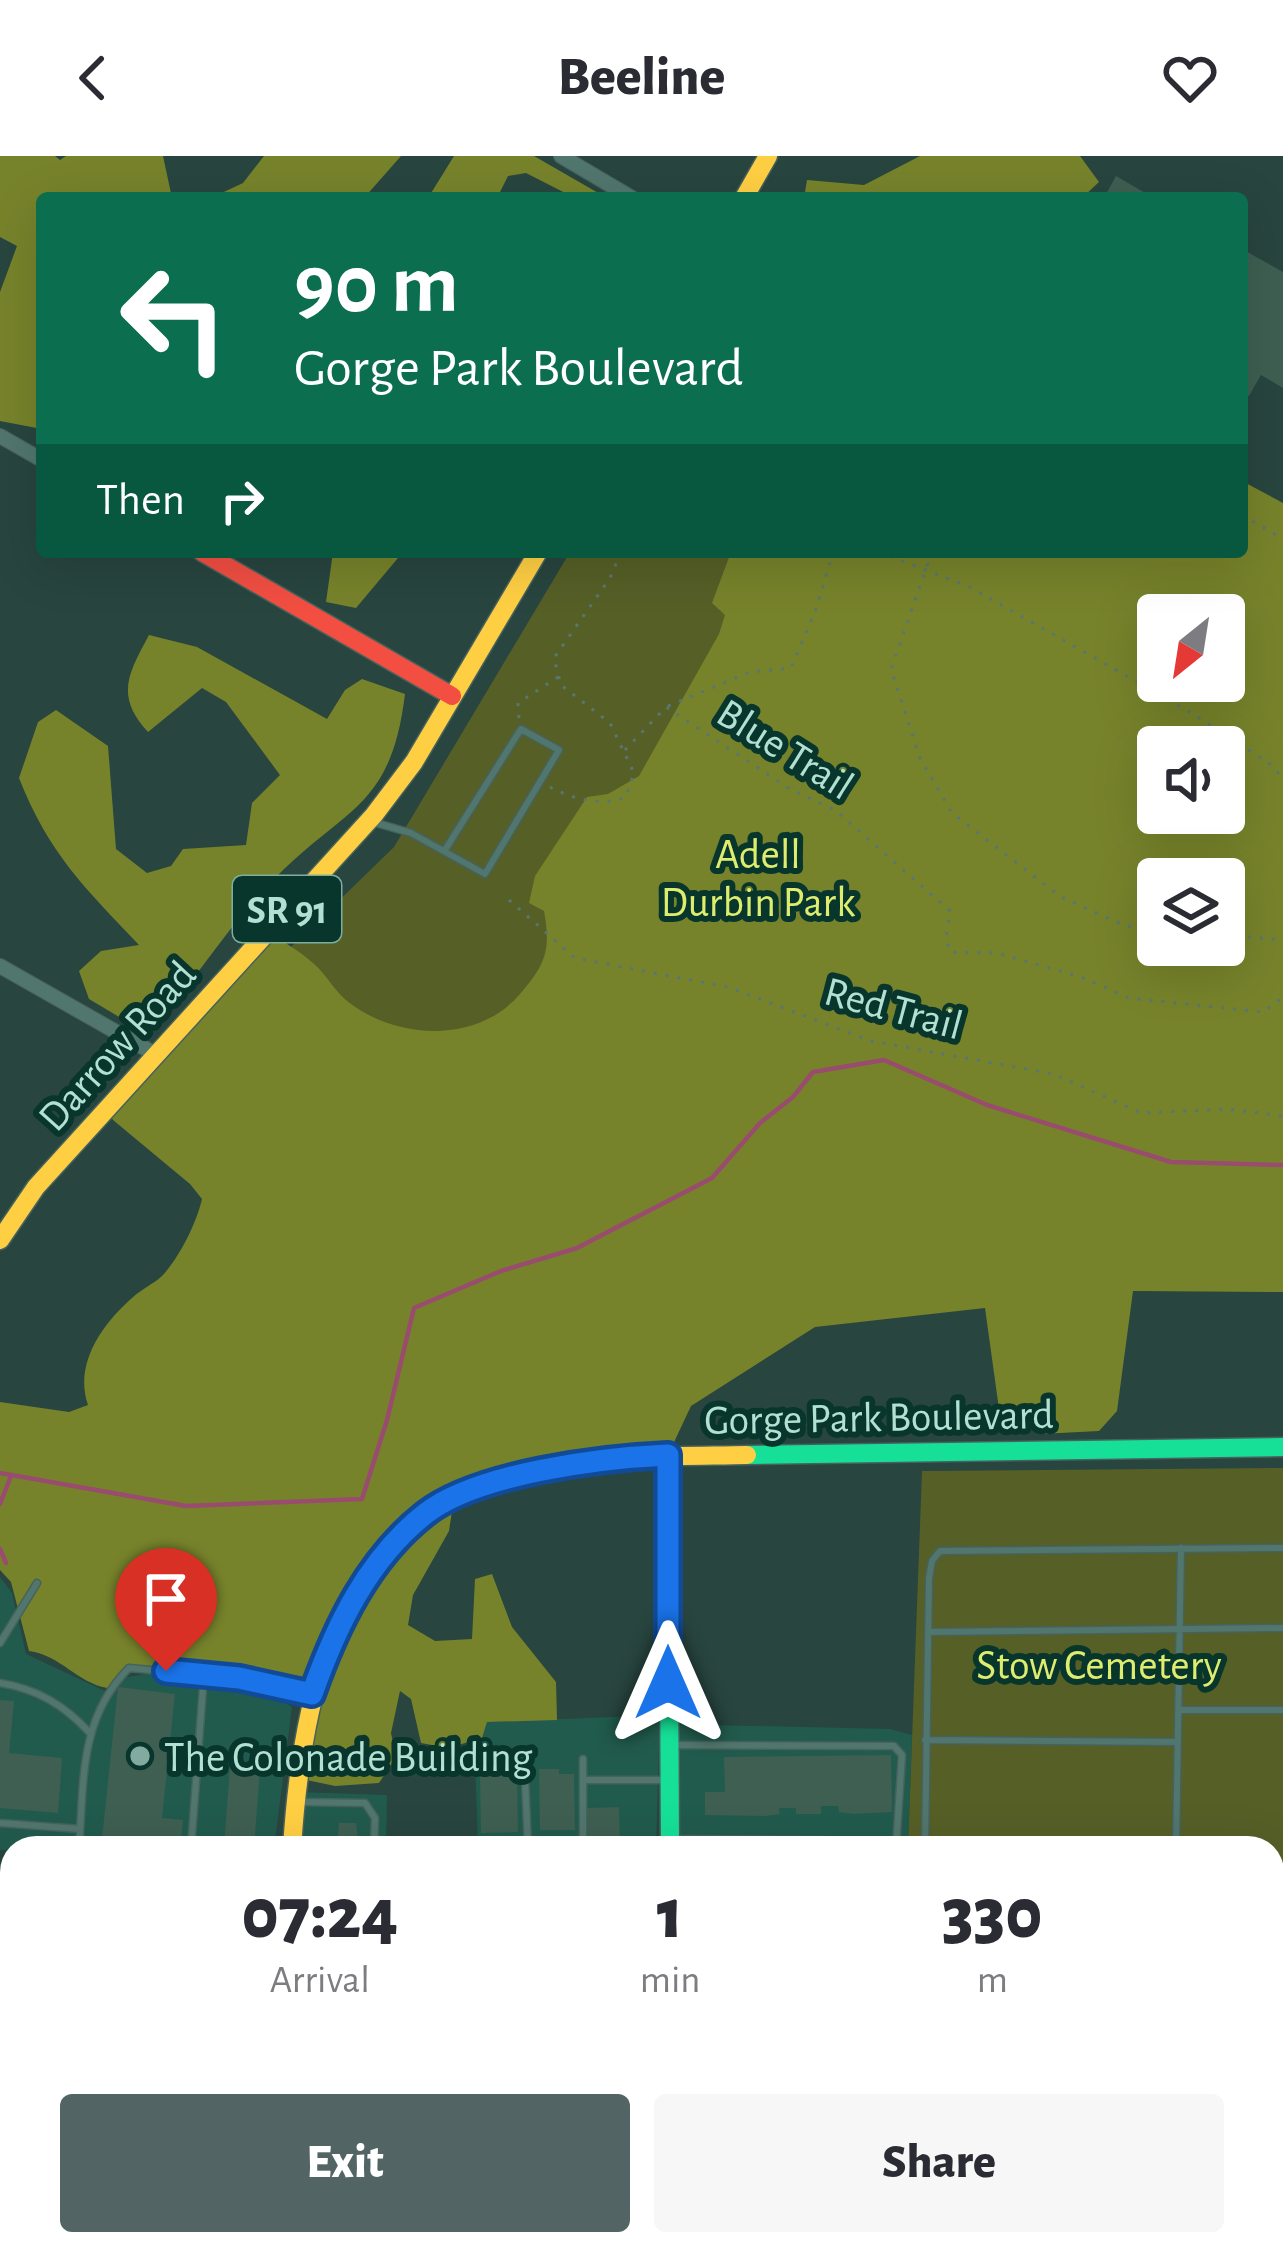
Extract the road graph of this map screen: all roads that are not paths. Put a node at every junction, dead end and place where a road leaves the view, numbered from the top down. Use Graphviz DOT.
graph roads {
  1 [pos="561,156"];
  2 [pos="768,156"];
  3 [pos="622,192"];
  4 [pos="747,192"];
  5 [pos="0,436"];
  6 [pos="36,457"];
  7 [pos="212,558"];
  8 [pos="534,558"];
  9 [pos="452,696"];
  10 [pos="369,821"];
  11 [pos="445,850"];
  12 [pos="0,966"];
  13 [pos="155,1054"];
  14 [pos="0,1240"];
  15 [pos="1283,1447"];
  16 [pos="668,1455"];
  17 [pos="1181,1548"];
  18 [pos="1283,1548"];
  19 [pos="37,1583"];
  20 [pos="1283,1628"];
  21 [pos="1180,1629"];
  22 [pos="928,1632"];
  23 [pos="0,1643"];
  24 [pos="204,1675"];
  25 [pos="0,1683"];
  26 [pos="312,1694"];
  27 [pos="1179,1710"];
  28 [pos="1283,1710"];
  29 [pos="89,1732"];
  30 [pos="925,1740"];
  31 [pos="1178,1742"];
  32 [pos="669,1745"];
  33 [pos="584,1759"];
  34 [pos="525,1778"];
  35 [pos="584,1780"];
  36 [pos="669,1780"];
  37 [pos="296,1802"];
  38 [pos="0,1823"];
  39 [pos="80,1829"];
  40 [pos="80,1836"];
  41 [pos="192,1836"];
  42 [pos="293,1836"];
  43 [pos="374,1836"];
  44 [pos="527,1836"];
  45 [pos="583,1836"];
  46 [pos="669,1836"];
  47 [pos="897,1836"];
  48 [pos="925,1836"];
  49 [pos="1176,1836"];
  1 -- 3 [label="street"];
  2 -- 4 [label="street"];
  5 -- 6 [label="street"];
  7 -- 9 [label="street"];
  8 -- 9 [label="street, Darrow Road / SR 91"];
  9 -- 10 [label="street, Darrow Road / SR 91"];
  10 -- 11 [label="lane"];
  10 -- 13 [label="street, Darrow Road / SR 91"];
  11 -- 11 [label="lane"];
  12 -- 13 [label="street"];
  13 -- 14 [label="street, Darrow Road / SR 91"];
  15 -- 16 [label="street, Gorge Park Boulevard"];
  16 -- 26 [label="street, Gorge Park Boulevard"];
  16 -- 32 [label="street"];
  17 -- 18 [label="lane"];
  17 -- 21 [label="lane"];
  17 -- 22 [label="lane"];
  19 -- 23 [label="lane"];
  20 -- 21 [label="lane"];
  21 -- 22 [label="lane"];
  21 -- 27 [label="lane"];
  22 -- 30 [label="lane"];
  24 -- 26 [label="lane"];
  24 -- 29 [label="lane"];
  24 -- 41 [label="lane"];
  25 -- 29 [label="lane"];
  26 -- 37 [label="street, Gorge Park Boulevard"];
  27 -- 28 [label="lane"];
  27 -- 31 [label="lane"];
  29 -- 39 [label="lane"];
  30 -- 31 [label="lane"];
  30 -- 48 [label="lane"];
  31 -- 49 [label="lane"];
  32 -- 36 [label="street"];
  32 -- 47 [label="lane"];
  33 -- 35 [label="lane"];
  34 -- 44 [label="lane"];
  35 -- 36 [label="lane"];
  35 -- 45 [label="lane"];
  36 -- 46 [label="street"];
  37 -- 42 [label="street, Gorge Park Boulevard"];
  37 -- 43 [label="lane"];
  38 -- 39 [label="lane"];
  39 -- 40 [label="lane"];
}
